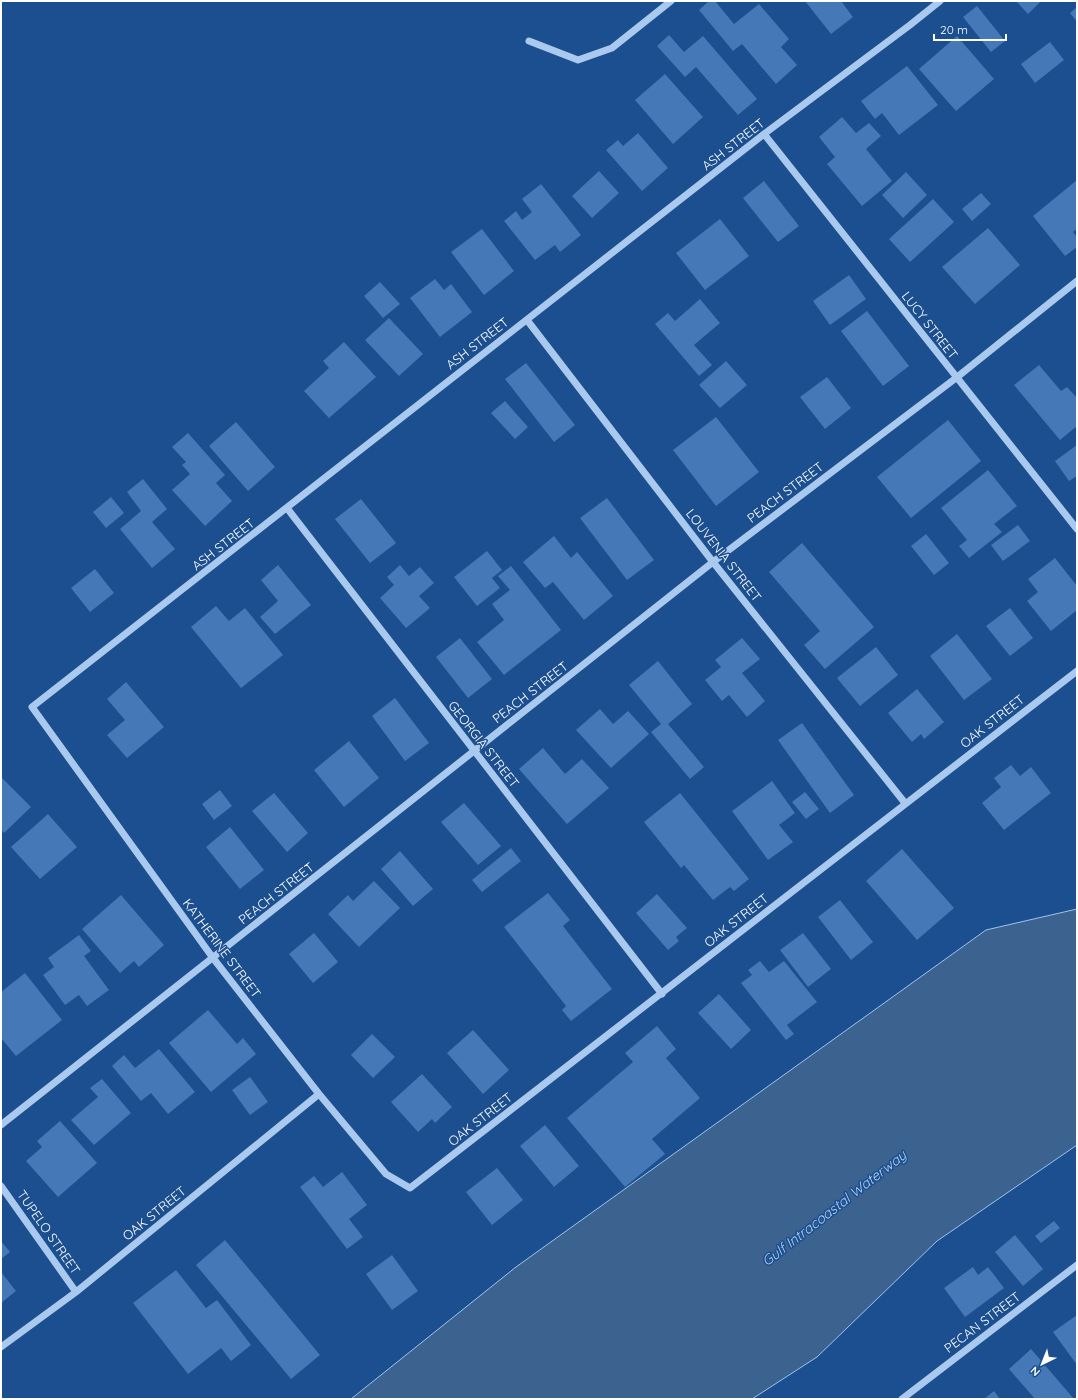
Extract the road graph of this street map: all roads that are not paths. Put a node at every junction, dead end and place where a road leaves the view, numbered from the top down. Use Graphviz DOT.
graph roads {
  1 [pos="672,1"];
  2 [pos="940,1"];
  3 [pos="529,41"];
  4 [pos="764,134"];
  5 [pos="1077,281"];
  6 [pos="527,320"];
  7 [pos="956,378"];
  8 [pos="287,508"];
  9 [pos="1077,530"];
  10 [pos="713,562"];
  11 [pos="1077,670"];
  12 [pos="32,707"];
  13 [pos="475,752"];
  14 [pos="905,803"];
  15 [pos="213,958"];
  16 [pos="662,994"];
  17 [pos="319,1094"];
  18 [pos="1,1125"];
  19 [pos="1,1186"];
  20 [pos="410,1188"];
  21 [pos="1077,1265"];
  22 [pos="76,1292"];
  23 [pos="1,1347"];
  24 [pos="902,1399"];
  1 -- 3 [label="street"];
  2 -- 4 [label="street, ASH STREET"];
  4 -- 6 [label="street, ASH STREET"];
  4 -- 7 [label="street, LUCY STREET"];
  5 -- 7 [label="street, PEACH STREET"];
  6 -- 8 [label="street, ASH STREET"];
  6 -- 10 [label="street, LOUVENIA STREET"];
  7 -- 9 [label="street, LUCY STREET"];
  7 -- 10 [label="street, PEACH STREET"];
  8 -- 12 [label="street, ASH STREET"];
  8 -- 13 [label="street, GEORGIA STREET"];
  10 -- 13 [label="street, PEACH STREET"];
  10 -- 14 [label="street, LOUVENIA STREET"];
  11 -- 14 [label="street, OAK STREET"];
  12 -- 15 [label="street, KATHERINE STREET"];
  13 -- 15 [label="street, PEACH STREET"];
  13 -- 16 [label="street, GEORGIA STREET"];
  14 -- 16 [label="street, OAK STREET"];
  15 -- 17 [label="street, KATHERINE STREET"];
  15 -- 18 [label="street, PEACH STREET"];
  16 -- 20 [label="street, OAK STREET"];
  17 -- 20 [label="street, KATHERINE STREET"];
  17 -- 22 [label="street, OAK STREET"];
  19 -- 22 [label="street, TUPELO STREET"];
  21 -- 24 [label="street, PECAN STREET"];
  22 -- 23 [label="street, OAK STREET"];
}
